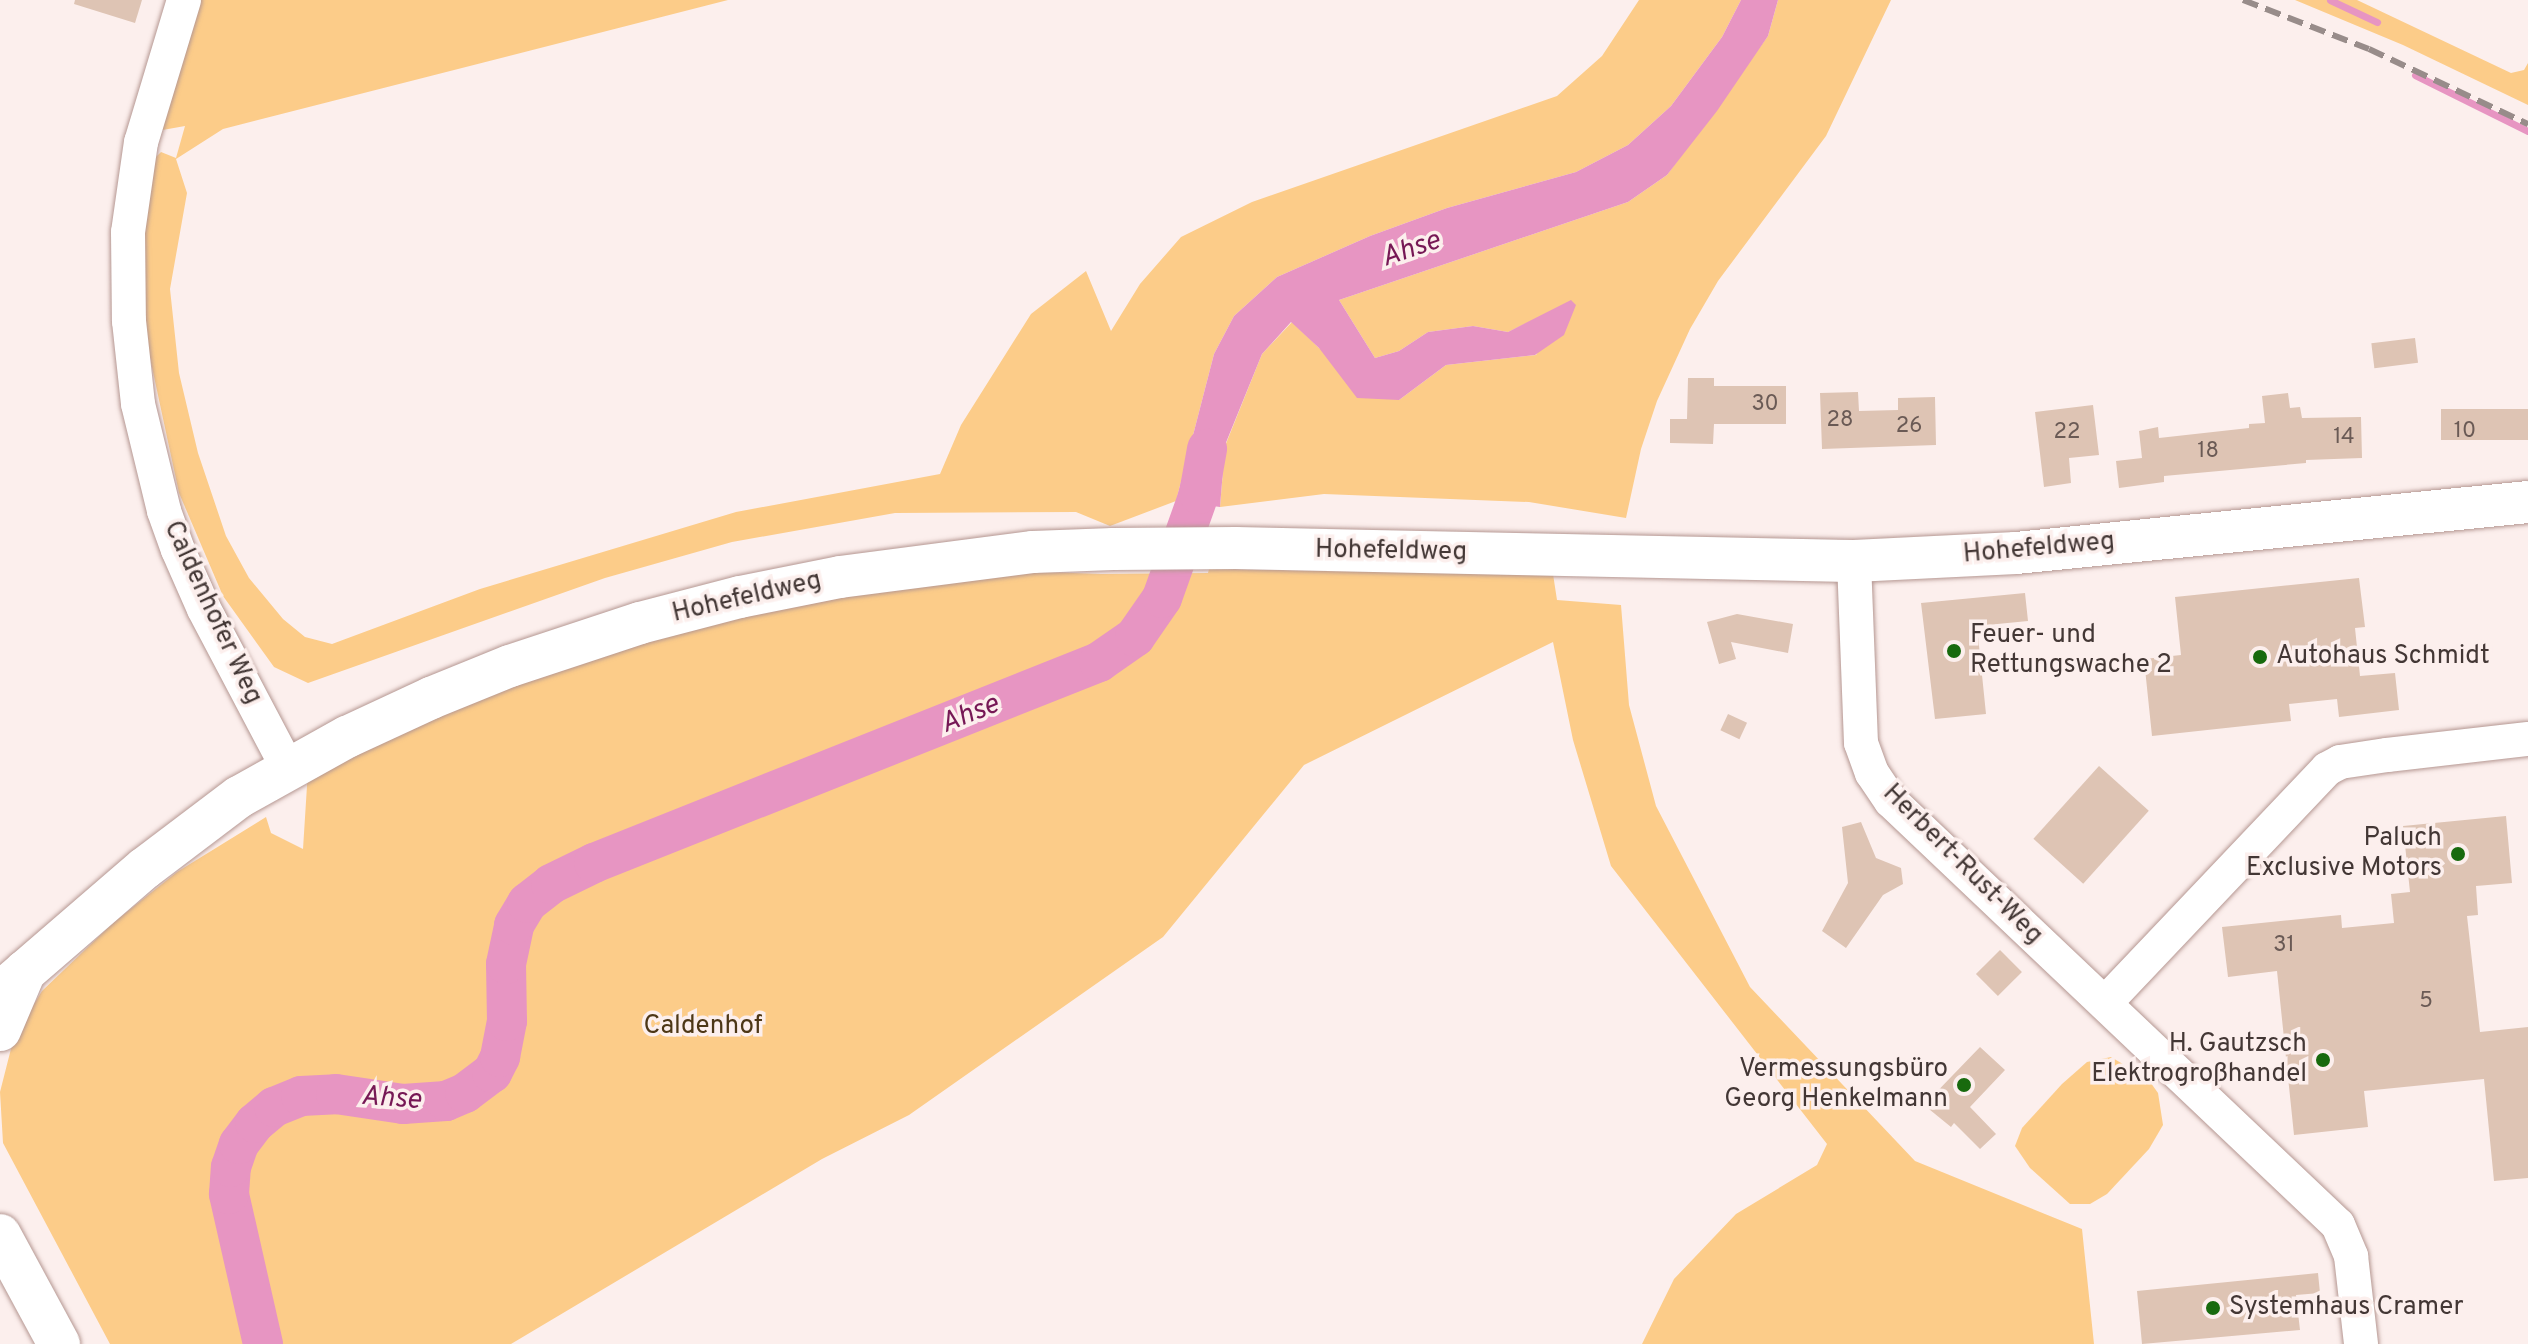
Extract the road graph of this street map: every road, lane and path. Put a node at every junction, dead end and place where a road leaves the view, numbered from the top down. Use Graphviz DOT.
graph roads {
  1 [pos="184,0"];
  2 [pos="2528,502"];
  3 [pos="1854,561"];
  4 [pos="2528,739"];
  5 [pos="288,768"];
  6 [pos="13,982"];
  7 [pos="2106,1002"];
  8 [pos="0,1030"];
  9 [pos="0,1235"];
  10 [pos="59,1344"];
  11 [pos="2361,1344"];
  1 -- 5 [label="street, Caldenhofer Weg"];
  2 -- 3 [label="main road, Hohefeldweg"];
  3 -- 5 [label="main road, Hohefeldweg"];
  3 -- 7 [label="street, Herbert-Rust-Weg"];
  4 -- 7 [label="street"];
  5 -- 6 [label="main road"];
  6 -- 8 [label="main road"];
  7 -- 11 [label="street, Herbert-Rust-Weg"];
  9 -- 10 [label="main road"];
}
